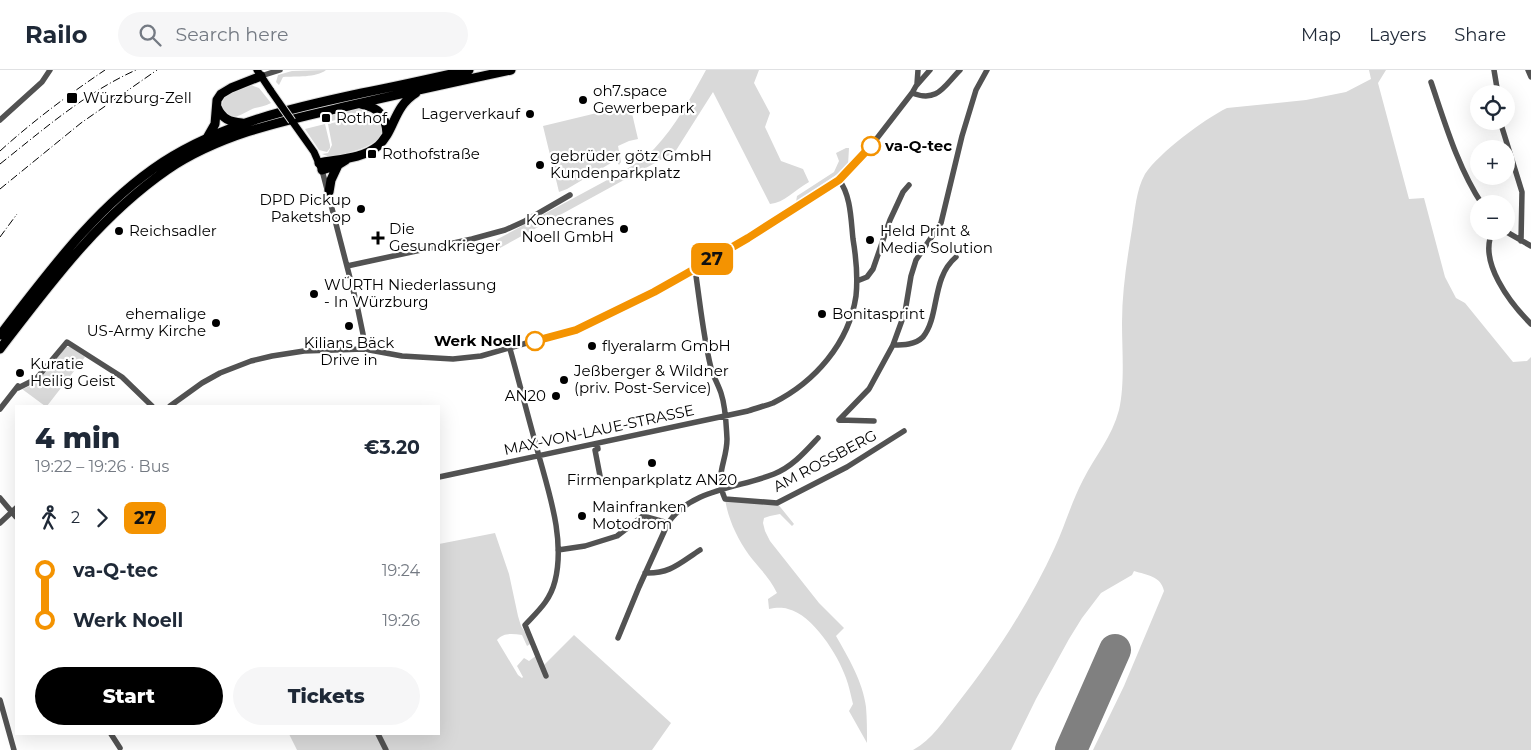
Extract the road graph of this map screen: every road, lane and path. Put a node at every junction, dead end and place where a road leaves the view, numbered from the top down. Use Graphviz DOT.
graph roads {
  1 [pos="50,70"];
  2 [pos="280,70"];
  3 [pos="469,70"];
  4 [pos="511,70"];
  5 [pos="918,70"];
  6 [pos="930,70"];
  7 [pos="960,70"];
  8 [pos="987,70"];
  9 [pos="1494,70"];
  10 [pos="1528,70"];
  11 [pos="259,73"];
  12 [pos="1531,77"];
  13 [pos="1432,82"];
  14 [pos="1496,85"];
  15 [pos="916,86"];
  16 [pos="421,90"];
  17 [pos="912,93"];
  18 [pos="359,103"];
  19 [pos="217,106"];
  20 [pos="0,120"];
  21 [pos="242,123"];
  22 [pos="1503,130"];
  23 [pos="387,134"];
  24 [pos="207,138"];
  25 [pos="348,158"];
  26 [pos="338,165"];
  27 [pos="321,167"];
  28 [pos="839,180"];
  29 [pos="909,185"];
  30 [pos="329,192"];
  31 [pos="570,195"];
  32 [pos="1477,195"];
  33 [pos="1515,237"];
  34 [pos="1490,240"];
  35 [pos="1521,241"];
  36 [pos="1531,246"];
  37 [pos="956,257"];
  38 [pos="347,266"];
  39 [pos="695,269"];
  40 [pos="857,281"];
  41 [pos="1531,324"];
  42 [pos="0,335"];
  43 [pos="893,345"];
  44 [pos="0,349"];
  45 [pos="364,349"];
  46 [pos="510,349"];
  47 [pos="151,405"];
  48 [pos="171,405"];
  49 [pos="0,409"];
  50 [pos="726,416"];
  51 [pos="874,421"];
  52 [pos="904,431"];
  53 [pos="818,438"];
  54 [pos="597,444"];
  55 [pos="539,456"];
  56 [pos="440,477"];
  57 [pos="601,481"];
  58 [pos="721,490"];
  59 [pos="0,498"];
  60 [pos="15,512"];
  61 [pos="0,523"];
  62 [pos="668,523"];
  63 [pos="558,550"];
  64 [pos="700,550"];
  65 [pos="645,572"];
  66 [pos="618,638"];
  67 [pos="546,676"];
  68 [pos="0,700"];
  69 [pos="112,735"];
  70 [pos="378,735"];
  71 [pos="120,748"];
  72 [pos="14,750"];
  73 [pos="386,750"];
  1 -- 20 [label="street"];
  2 -- 11 [label="street"];
  3 -- 21 [label="highway"];
  4 -- 16 [label="highway"];
  5 -- 15 [label="street"];
  6 -- 15 [label="street"];
  7 -- 17 [label="street"];
  8 -- 43 [label="street"];
  9 -- 14 [label="street"];
  10 -- 12 [label="street"];
  11 -- 19 [label="highway"];
  11 -- 27 [label="main road, bridge"];
  13 -- 32 [label="street"];
  15 -- 17 [label="street"];
  16 -- 18 [label="highway"];
  16 -- 23 [label="highway"];
  17 -- 28 [label="street"];
  18 -- 23 [label="highway"];
  18 -- 44 [label="highway"];
  19 -- 21 [label="highway"];
  19 -- 24 [label="highway"];
  21 -- 24 [label="highway"];
  22 -- 35 [label="street"];
  23 -- 25 [label="highway"];
  24 -- 42 [label="highway"];
  25 -- 26 [label="highway"];
  25 -- 27 [label="highway"];
  26 -- 27 [label="highway"];
  26 -- 30 [label="highway"];
  27 -- 30 [label="street"];
  28 -- 39 [label="street"];
  28 -- 40 [label="street, MAX-VON-LAUE-STRASSE"];
  29 -- 40 [label="street"];
  30 -- 38 [label="street"];
  31 -- 38 [label="street"];
  33 -- 35 [label="street"];
  34 -- 41 [label="street"];
  35 -- 36 [label="street"];
  37 -- 43 [label="street"];
  38 -- 45 [label="street"];
  39 -- 46 [label="street"];
  39 -- 50 [label="street"];
  40 -- 50 [label="street, MAX-VON-LAUE-STRASSE"];
  43 -- 51 [label="street"];
  45 -- 46 [label="street"];
  45 -- 48 [label="street"];
  46 -- 55 [label="street"];
  47 -- 49 [label="street"];
  50 -- 54 [label="street, MAX-VON-LAUE-STRASSE"];
  50 -- 58 [label="street"];
  52 -- 58 [label="street, AM ROSSBERG"];
  53 -- 58 [label="street"];
  54 -- 55 [label="street, MAX-VON-LAUE-STRASSE"];
  54 -- 57 [label="street"];
  55 -- 56 [label="street, MAX-VON-LAUE-STRASSE"];
  55 -- 63 [label="street"];
  58 -- 62 [label="street"];
  59 -- 60 [label="street"];
  60 -- 61 [label="street"];
  62 -- 63 [label="street"];
  62 -- 65 [label="street"];
  63 -- 67 [label="street"];
  64 -- 65 [label="street"];
  65 -- 66 [label="street"];
  68 -- 72 [label="street"];
  69 -- 71 [label="street"];
  70 -- 73 [label="street"];
}
